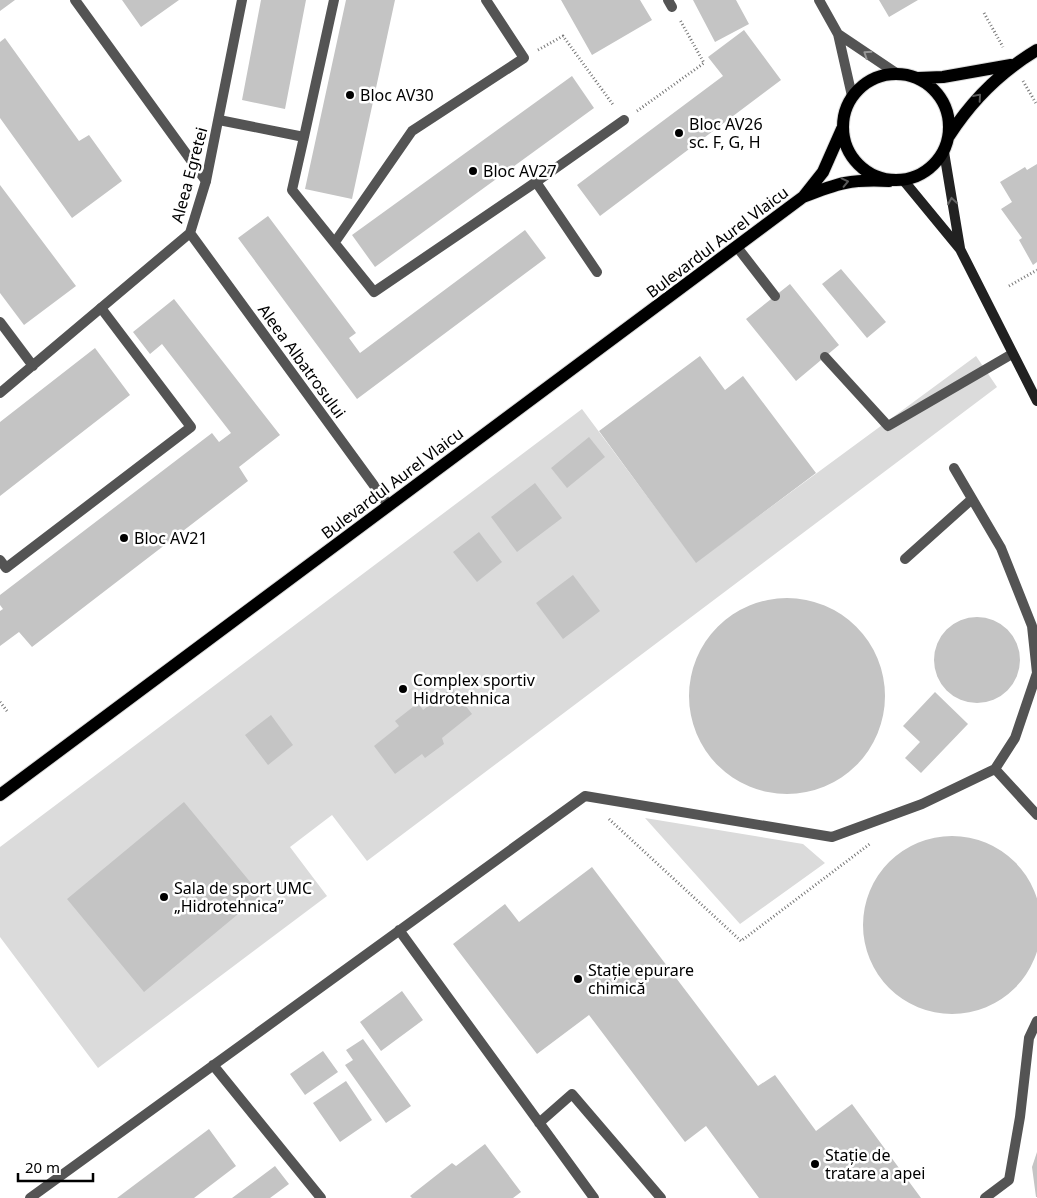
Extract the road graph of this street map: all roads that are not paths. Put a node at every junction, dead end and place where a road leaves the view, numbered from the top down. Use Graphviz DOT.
graph roads {
  1 [pos="76,0"];
  2 [pos="242,0"];
  3 [pos="334,0"];
  4 [pos="486,0"];
  5 [pos="819,0"];
  6 [pos="838,34"];
  7 [pos="1037,50"];
  8 [pos="1013,64"];
  9 [pos="896,73"];
  10 [pos="918,78"];
  11 [pos="852,96"];
  12 [pos="219,120"];
  13 [pos="624,120"];
  14 [pos="842,129"];
  15 [pos="949,136"];
  16 [pos="304,138"];
  17 [pos="944,152"];
  18 [pos="206,181"];
  19 [pos="889,181"];
  20 [pos="904,181"];
  21 [pos="536,182"];
  22 [pos="803,198"];
  23 [pos="190,233"];
  24 [pos="335,242"];
  25 [pos="737,247"];
  26 [pos="960,249"];
  27 [pos="597,272"];
  28 [pos="775,296"];
  29 [pos="101,308"];
  30 [pos="0,322"];
  31 [pos="1012,354"];
  32 [pos="825,357"];
  33 [pos="33,366"];
  34 [pos="0,393"];
  35 [pos="1037,400"];
  36 [pos="954,468"];
  37 [pos="972,499"];
  38 [pos="388,506"];
  39 [pos="905,559"];
  40 [pos="0,560"];
  41 [pos="995,769"];
  42 [pos="0,795"];
  43 [pos="1037,815"];
  44 [pos="399,930"];
  45 [pos="1037,1020"];
  46 [pos="213,1065"];
  47 [pos="539,1122"];
  48 [pos="30,1198"];
  49 [pos="321,1198"];
  50 [pos="594,1198"];
  51 [pos="661,1198"];
  52 [pos="985,1198"];
  1 -- 18 [label="street"];
  2 -- 12 [label="street, Aleea Egretei"];
  3 -- 16 [label="street"];
  4 -- 24 [label="street"];
  5 -- 6 [label="street"];
  9 -- 6 [label="street, one-way"];
  6 -- 11 [label="street"];
  7 -- 8 [label="main road"];
  8 -- 10 [label="main road"];
  15 -- 8 [label="main road, one-way"];
  9 -- 10 [label="main road"];
  9 -- 11 [label="main road"];
  10 -- 15 [label="main road"];
  11 -- 14 [label="main road"];
  12 -- 16 [label="street"];
  12 -- 18 [label="street, Aleea Egretei"];
  13 -- 21 [label="street"];
  14 -- 19 [label="main road"];
  14 -- 22 [label="main road, Bulevardul Aurel Vlaicu"];
  15 -- 17 [label="main road"];
  16 -- 24 [label="street"];
  17 -- 20 [label="main road"];
  26 -- 17 [label="street, one-way"];
  18 -- 23 [label="street, Aleea Egretei"];
  19 -- 20 [label="main road"];
  22 -- 19 [label="main road, Bulevardul Aurel Vlaicu, one-way"];
  20 -- 26 [label="street"];
  21 -- 24 [label="street"];
  21 -- 27 [label="street"];
  22 -- 25 [label="main road, Bulevardul Aurel Vlaicu"];
  23 -- 29 [label="street, Aleea Egretei"];
  23 -- 38 [label="street, Aleea Albatrosului"];
  25 -- 28 [label="street"];
  25 -- 38 [label="main road, Bulevardul Aurel Vlaicu"];
  26 -- 31 [label="street"];
  29 -- 33 [label="street, Aleea Egretei"];
  29 -- 40 [label="street"];
  30 -- 33 [label="street"];
  31 -- 32 [label="street"];
  31 -- 35 [label="street"];
  33 -- 34 [label="street, Aleea Egretei"];
  36 -- 37 [label="street"];
  37 -- 39 [label="street"];
  37 -- 41 [label="street"];
  38 -- 42 [label="main road, Bulevardul Aurel Vlaicu"];
  41 -- 43 [label="street"];
  41 -- 44 [label="street"];
  44 -- 46 [label="street"];
  44 -- 47 [label="street"];
  45 -- 52 [label="street"];
  46 -- 48 [label="street"];
  46 -- 49 [label="street"];
  47 -- 50 [label="street"];
  47 -- 51 [label="street"];
}
